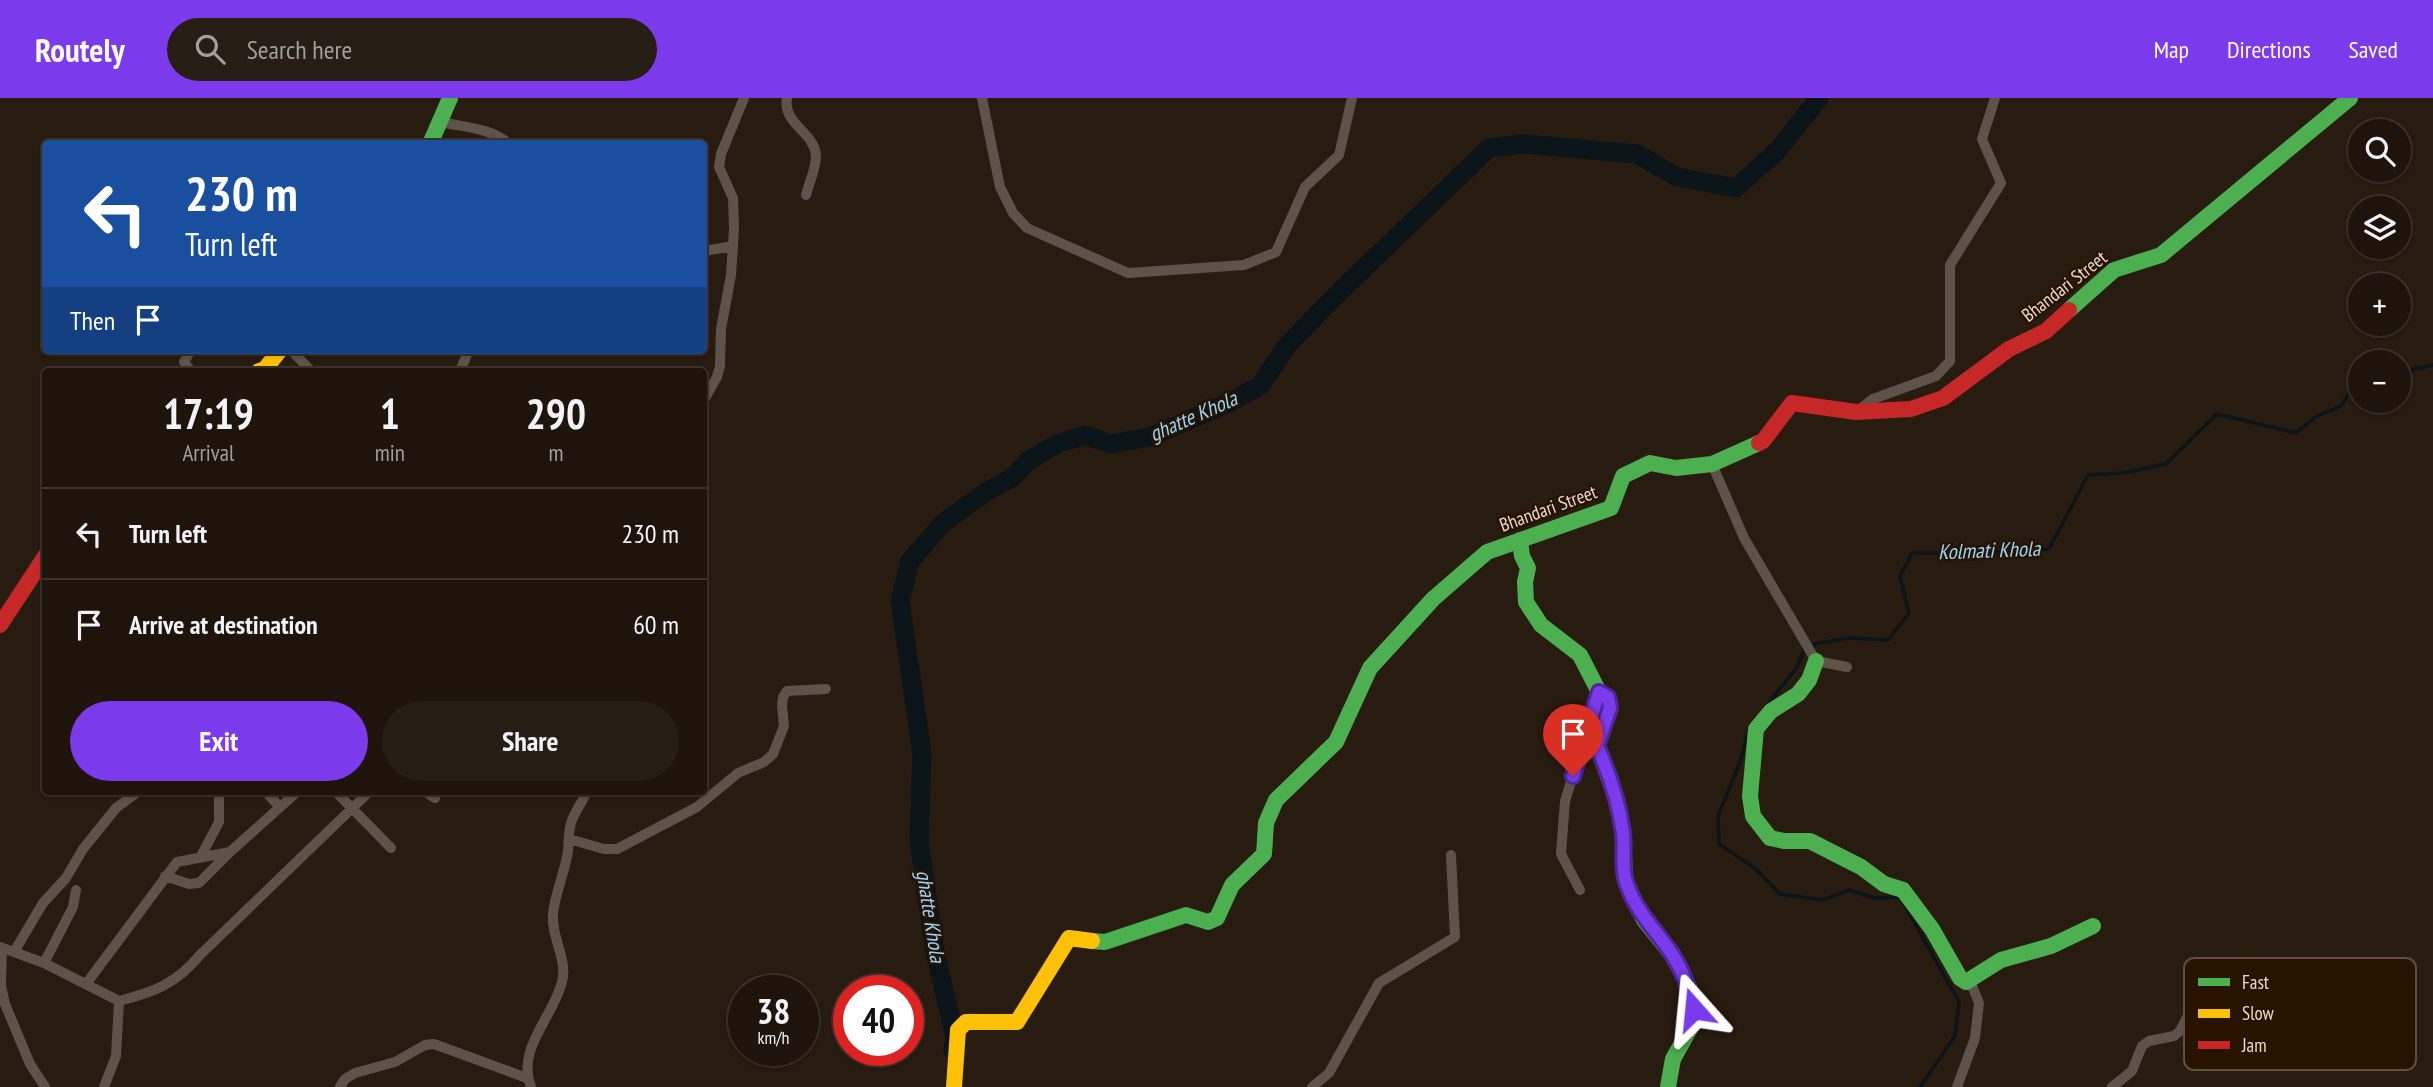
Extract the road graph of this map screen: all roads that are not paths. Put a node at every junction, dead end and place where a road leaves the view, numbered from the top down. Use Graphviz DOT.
graph roads {
  1 [pos="450,98"];
  2 [pos="744,98"];
  3 [pos="787,98"];
  4 [pos="982,98"];
  5 [pos="1352,98"];
  6 [pos="1995,98"];
  7 [pos="2350,98"];
  8 [pos="441,122"];
  9 [pos="432,140"];
  10 [pos="505,140"];
  11 [pos="806,195"];
  12 [pos="733,246"];
  13 [pos="707,250"];
  14 [pos="277,354"];
  15 [pos="295,354"];
  16 [pos="266,368"];
  17 [pos="308,368"];
  18 [pos="707,395"];
  19 [pos="1856,412"];
  20 [pos="1712,464"];
  21 [pos="1520,540"];
  22 [pos="42,561"];
  23 [pos="0,625"];
  24 [pos="1816,661"];
  25 [pos="1847,667"];
  26 [pos="826,689"];
  27 [pos="1599,692"];
  28 [pos="134,795"];
  29 [pos="219,795"];
  30 [pos="269,795"];
  31 [pos="294,795"];
  32 [pos="339,795"];
  33 [pos="366,795"];
  34 [pos="430,795"];
  35 [pos="585,795"];
  36 [pos="435,798"];
  37 [pos="281,807"];
  38 [pos="353,808"];
  39 [pos="569,839"];
  40 [pos="391,848"];
  41 [pos="230,852"];
  42 [pos="1451,855"];
  43 [pos="201,856"];
  44 [pos="165,876"];
  45 [pos="76,890"];
  46 [pos="1580,890"];
  47 [pos="2093,926"];
  48 [pos="1,947"];
  49 [pos="14,952"];
  50 [pos="44,964"];
  51 [pos="1969,978"];
  52 [pos="86,984"];
  53 [pos="119,1001"];
  54 [pos="2184,1023"];
  55 [pos="529,1083"];
  56 [pos="45,1087"];
  57 [pos="104,1087"];
  58 [pos="340,1087"];
  59 [pos="954,1087"];
  60 [pos="1312,1087"];
  61 [pos="1668,1087"];
  62 [pos="1957,1087"];
  63 [pos="2112,1087"];
  1 -- 8 [label="street"];
  2 -- 12 [label="street"];
  3 -- 11 [label="street"];
  4 -- 5 [label="street"];
  6 -- 19 [label="street"];
  7 -- 19 [label="street, Bhandari Street"];
  8 -- 9 [label="street"];
  8 -- 10 [label="street"];
  12 -- 13 [label="street"];
  12 -- 18 [label="street"];
  14 -- 16 [label="street"];
  15 -- 17 [label="street"];
  19 -- 20 [label="street, Bhandari Street"];
  20 -- 21 [label="street, Bhandari Street"];
  20 -- 24 [label="street"];
  21 -- 27 [label="street"];
  21 -- 59 [label="street, Bhandari Street"];
  22 -- 23 [label="street"];
  24 -- 25 [label="street"];
  24 -- 51 [label="street"];
  26 -- 39 [label="street"];
  27 -- 46 [label="street"];
  27 -- 61 [label="street"];
  28 -- 49 [label="street"];
  29 -- 43 [label="street"];
  30 -- 37 [label="street"];
  31 -- 37 [label="street"];
  32 -- 38 [label="street"];
  33 -- 38 [label="street"];
  34 -- 36 [label="street"];
  35 -- 39 [label="street"];
  37 -- 41 [label="street"];
  38 -- 40 [label="street"];
  38 -- 53 [label="street"];
  39 -- 55 [label="street"];
  41 -- 43 [label="street"];
  41 -- 44 [label="street"];
  42 -- 60 [label="street"];
  43 -- 44 [label="street"];
  44 -- 52 [label="street"];
  45 -- 50 [label="street"];
  47 -- 51 [label="street"];
  48 -- 49 [label="street"];
  48 -- 56 [label="street"];
  49 -- 50 [label="street"];
  50 -- 52 [label="street"];
  51 -- 62 [label="street"];
  52 -- 53 [label="street"];
  53 -- 57 [label="street"];
  54 -- 63 [label="street"];
  55 -- 58 [label="street"];
}
